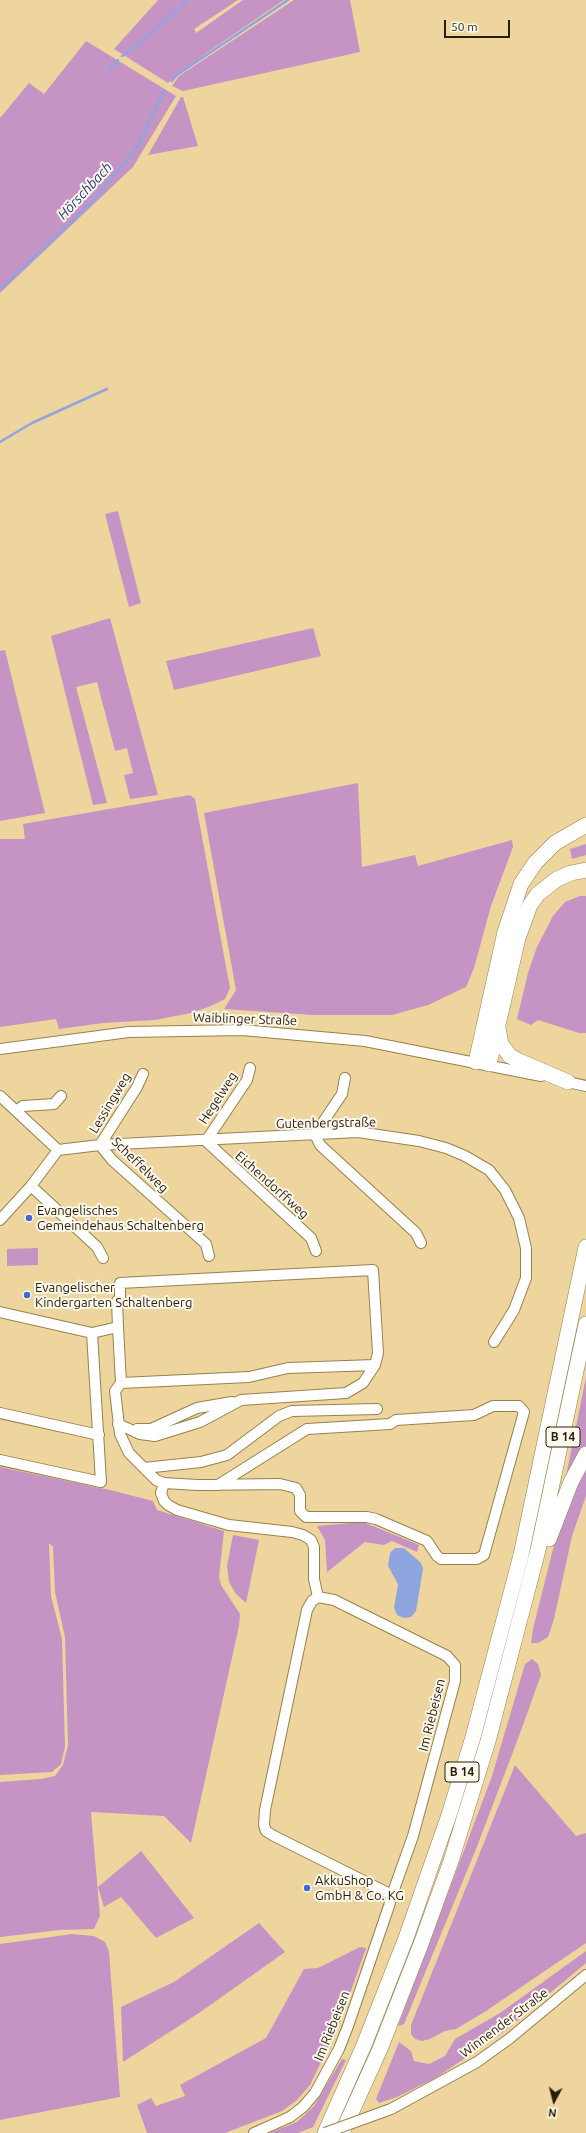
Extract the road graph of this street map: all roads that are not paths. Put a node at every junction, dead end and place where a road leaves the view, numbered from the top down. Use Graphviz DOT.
graph roads {
  1 [pos="586,825"];
  2 [pos="586,870"];
  3 [pos="498,1024"];
  4 [pos="0,1049"];
  5 [pos="482,1063"];
  6 [pos="250,1068"];
  7 [pos="143,1074"];
  8 [pos="345,1078"];
  9 [pos="568,1082"];
  10 [pos="586,1086"];
  11 [pos="0,1096"];
  12 [pos="61,1096"];
  13 [pos="16,1111"];
  14 [pos="315,1134"];
  15 [pos="206,1141"];
  16 [pos="100,1145"];
  17 [pos="58,1150"];
  18 [pos="31,1186"];
  19 [pos="0,1220"];
  20 [pos="421,1243"];
  21 [pos="586,1247"];
  22 [pos="316,1251"];
  23 [pos="209,1256"];
  24 [pos="103,1258"];
  25 [pos="0,1312"];
  26 [pos="586,1324"];
  27 [pos="118,1327"];
  28 [pos="92,1333"];
  29 [pos="494,1342"];
  30 [pos="375,1365"];
  31 [pos="121,1382"];
  32 [pos="377,1409"];
  33 [pos="0,1413"];
  34 [pos="118,1424"];
  35 [pos="99,1435"];
  36 [pos="586,1454"];
  37 [pos="0,1460"];
  38 [pos="144,1468"];
  39 [pos="164,1483"];
  40 [pos="218,1485"];
  41 [pos="538,1550"];
  42 [pos="318,1597"];
  43 [pos="392,1896"];
  44 [pos="586,1975"];
  45 [pos="254,2133"];
  46 [pos="325,2133"];
  47 [pos="342,2133"];
  1 -- 5 [label="highway"];
  2 -- 3 [label="highway"];
  3 -- 5 [label="highway"];
  3 -- 9 [label="highway"];
  4 -- 5 [label="street, Waiblinger Straße"];
  5 -- 9 [label="street, Waiblinger Straße"];
  6 -- 15 [label="street, Hegelweg"];
  7 -- 16 [label="street, Lessingweg"];
  8 -- 14 [label="street"];
  9 -- 10 [label="street, Waiblinger Straße"];
  11 -- 13 [label="street"];
  12 -- 13 [label="street"];
  13 -- 17 [label="street"];
  14 -- 15 [label="street, Gutenbergstraße"];
  14 -- 20 [label="street"];
  14 -- 29 [label="street, Gutenbergstraße"];
  15 -- 16 [label="street, Gutenbergstraße"];
  15 -- 22 [label="street, Eichendorffweg"];
  16 -- 17 [label="street, Gutenbergstraße"];
  16 -- 23 [label="street, Scheffelweg"];
  17 -- 18 [label="street"];
  18 -- 19 [label="street"];
  18 -- 24 [label="street"];
  21 -- 46 [label="highway, B 14"];
  25 -- 28 [label="street"];
  26 -- 41 [label="highway, B 14"];
  27 -- 28 [label="street"];
  27 -- 30 [label="street"];
  27 -- 31 [label="street"];
  28 -- 35 [label="street"];
  30 -- 31 [label="street"];
  30 -- 34 [label="street"];
  31 -- 34 [label="street"];
  32 -- 38 [label="street"];
  33 -- 35 [label="street"];
  34 -- 38 [label="street"];
  35 -- 37 [label="street"];
  36 -- 41 [label="highway"];
  38 -- 39 [label="street"];
  39 -- 40 [label="street"];
  39 -- 42 [label="street"];
  40 -- 40 [label="street"];
  41 -- 47 [label="highway, B 14"];
  42 -- 43 [label="street"];
  42 -- 43 [label="street, Im Riebeisen"];
  43 -- 45 [label="street, Im Riebeisen"];
  44 -- 46 [label="street, Winnender Straße, bridge"];
}
